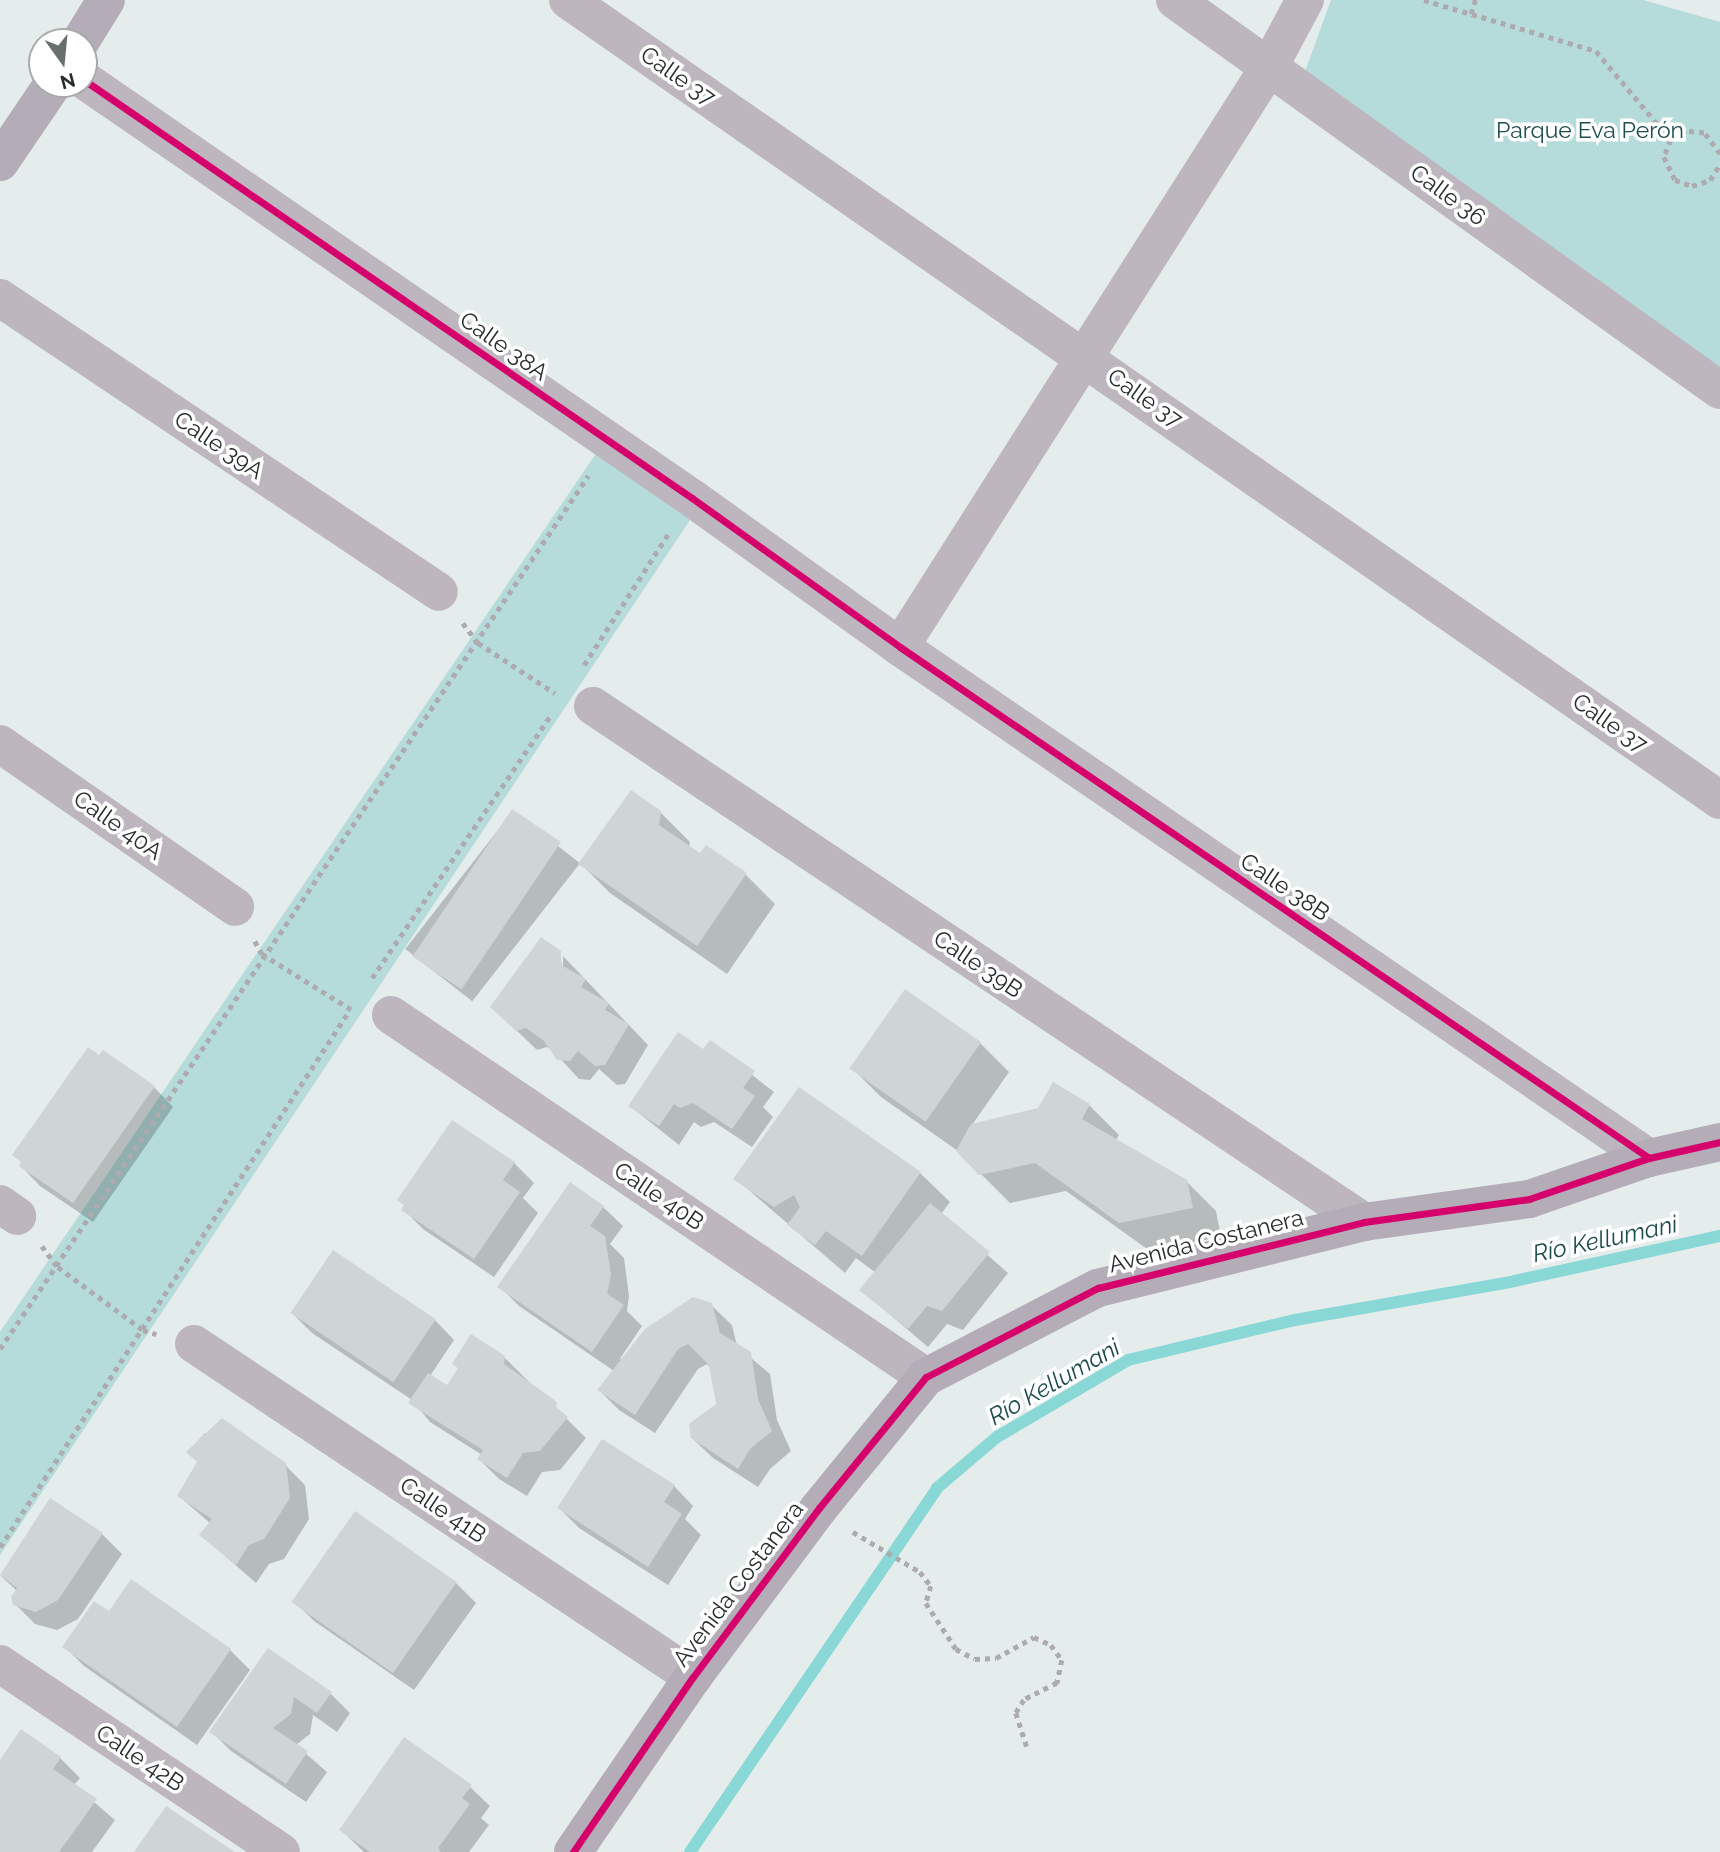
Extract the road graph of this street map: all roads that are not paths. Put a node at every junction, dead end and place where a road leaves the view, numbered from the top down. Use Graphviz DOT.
graph roads {
  1 [pos="106,0"];
  2 [pos="568,0"];
  3 [pos="1175,0"];
  4 [pos="1305,0"];
  5 [pos="89,28"];
  6 [pos="1269,67"];
  7 [pos="98,90"];
  8 [pos="43,98"];
  9 [pos="0,162"];
  10 [pos="0,298"];
  11 [pos="1086,357"];
  12 [pos="1720,390"];
  13 [pos="439,592"];
  14 [pos="900,647"];
  15 [pos="578,702"];
  16 [pos="0,744"];
  17 [pos="1720,800"];
  18 [pos="236,907"];
  19 [pos="374,1007"];
  20 [pos="1720,1142"];
  21 [pos="1649,1158"];
  22 [pos="1363,1222"];
  23 [pos="194,1343"];
  24 [pos="926,1377"];
  25 [pos="0,1664"];
  26 [pos="693,1677"];
  27 [pos="281,1852"];
  28 [pos="573,1852"];
  1 -- 5 [label="street"];
  2 -- 11 [label="street, Calle 37"];
  3 -- 6 [label="street, Calle 36"];
  4 -- 6 [label="street"];
  6 -- 11 [label="street"];
  6 -- 12 [label="street, Calle 36"];
  7 -- 14 [label="street, Calle 38A"];
  8 -- 9 [label="street"];
  10 -- 13 [label="street, Calle 39A"];
  11 -- 14 [label="street"];
  11 -- 17 [label="street, Calle 37"];
  14 -- 21 [label="street, Calle 38B"];
  15 -- 22 [label="street, Calle 39B"];
  16 -- 18 [label="street, Calle 40A"];
  19 -- 24 [label="street, Calle 40B"];
  20 -- 21 [label="street, Avenida Costanera"];
  21 -- 22 [label="street, Avenida Costanera"];
  22 -- 24 [label="street, Avenida Costanera"];
  23 -- 26 [label="street, Calle 41B"];
  24 -- 26 [label="street, Avenida Costanera"];
  25 -- 27 [label="street, Calle 42B"];
  26 -- 28 [label="street, Avenida Costanera"];
}
